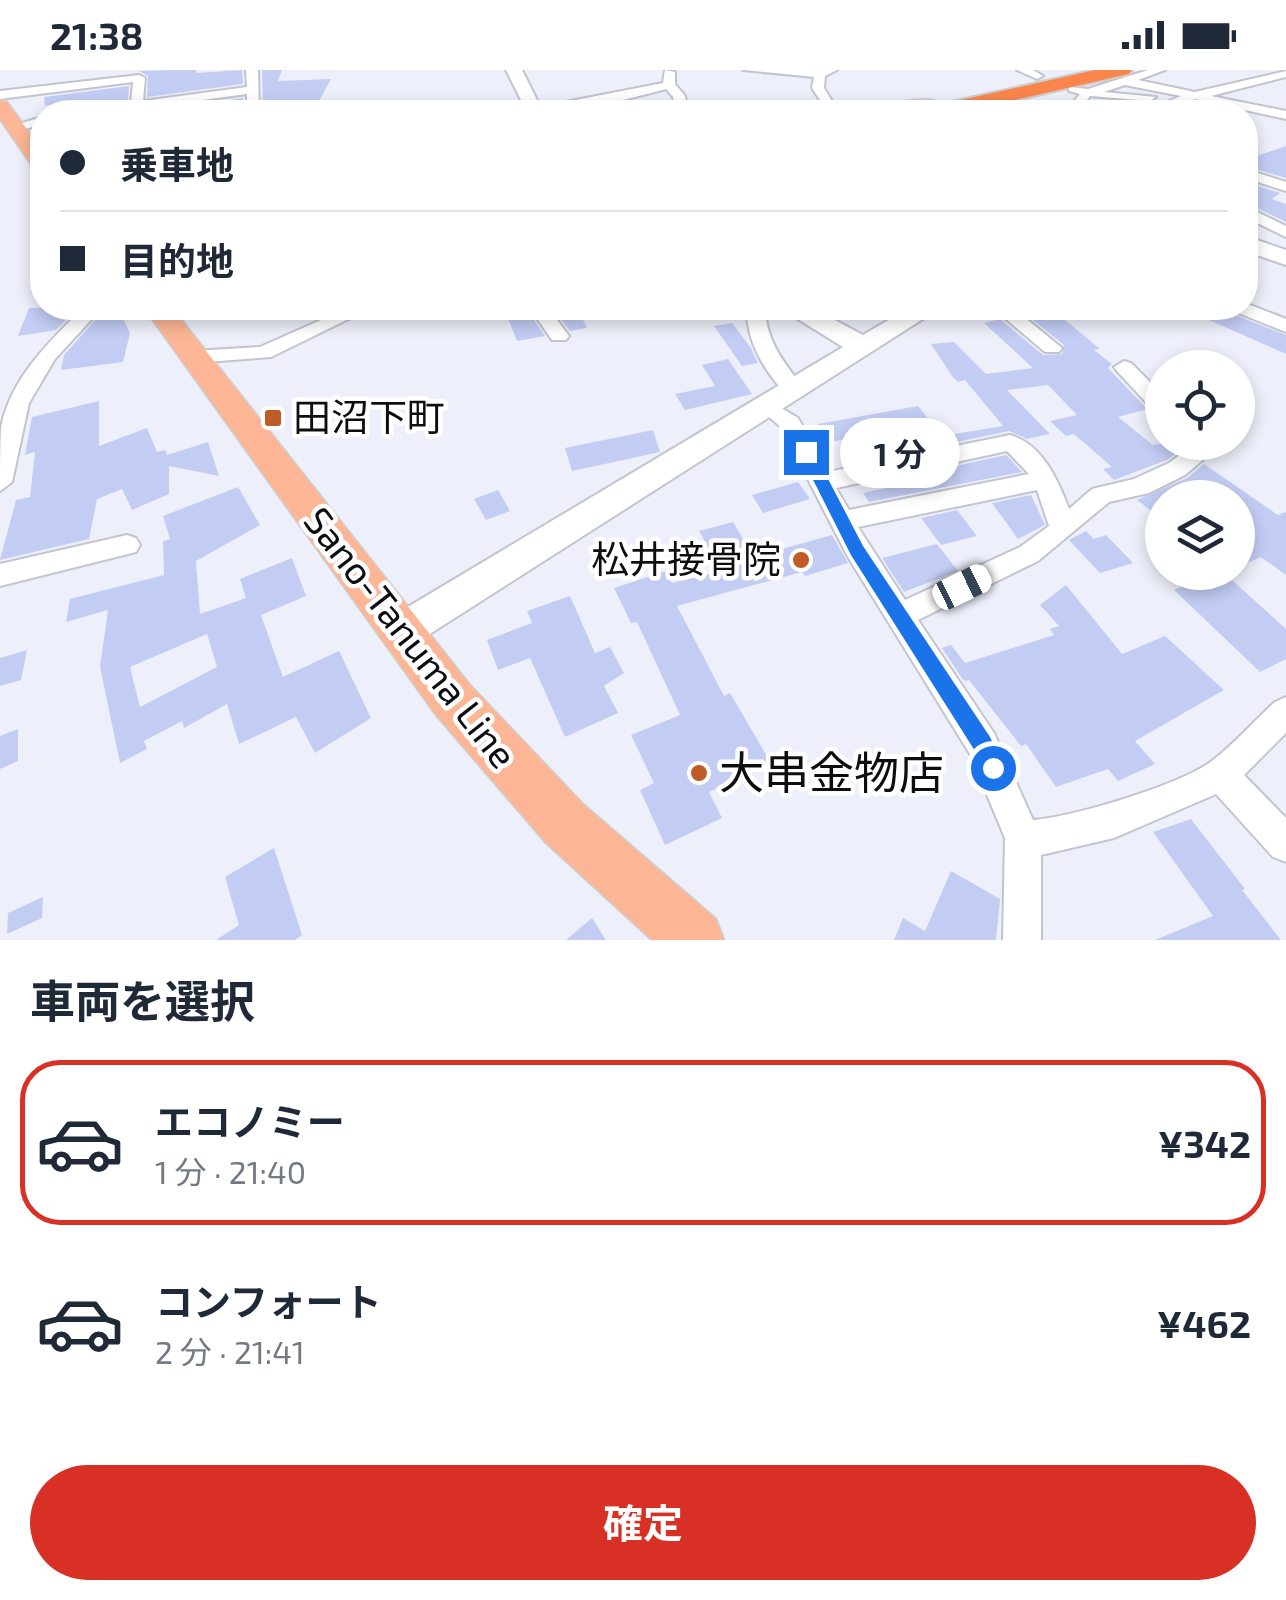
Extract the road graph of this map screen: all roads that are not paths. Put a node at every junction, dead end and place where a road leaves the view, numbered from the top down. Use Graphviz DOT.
graph roads {
  1 [pos="94,70"];
  2 [pos="252,70"];
  3 [pos="514,70"];
  4 [pos="668,70"];
  5 [pos="749,70"];
  6 [pos="1088,70"];
  7 [pos="1101,70"];
  8 [pos="1159,70"];
  9 [pos="69,72"];
  10 [pos="825,72"];
  11 [pos="1286,74"];
  12 [pos="1124,75"];
  13 [pos="1032,77"];
  14 [pos="1072,84"];
  15 [pos="669,85"];
  16 [pos="254,89"];
  17 [pos="0,95"];
  18 [pos="1190,97"];
  19 [pos="137,100"];
  20 [pos="174,100"];
  21 [pos="254,100"];
  22 [pos="525,100"];
  23 [pos="604,100"];
  24 [pos="680,100"];
  25 [pos="825,100"];
  26 [pos="979,100"];
  27 [pos="1182,100"];
  28 [pos="1206,100"];
  29 [pos="0,106"];
  30 [pos="1258,110"];
  31 [pos="1270,112"];
  32 [pos="1286,115"];
  33 [pos="1258,118"];
  34 [pos="30,124"];
  35 [pos="15,127"];
  36 [pos="30,148"];
  37 [pos="1258,179"];
  38 [pos="1286,191"];
  39 [pos="1258,207"];
  40 [pos="1258,216"];
  41 [pos="1286,232"];
  42 [pos="1258,248"];
  43 [pos="1286,258"];
  44 [pos="1258,314"];
  45 [pos="82,320"];
  46 [pos="167,320"];
  47 [pos="336,320"];
  48 [pos="548,320"];
  49 [pos="757,320"];
  50 [pos="815,320"];
  51 [pos="908,320"];
  52 [pos="1017,320"];
  53 [pos="1286,326"];
  54 [pos="559,336"];
  55 [pos="864,347"];
  56 [pos="1052,348"];
  57 [pos="193,357"];
  58 [pos="1124,367"];
  59 [pos="1145,389"];
  60 [pos="782,399"];
  61 [pos="1190,460"];
  62 [pos="1042,480"];
  63 [pos="0,482"];
  64 [pos="822,482"];
  65 [pos="842,521"];
  66 [pos="1063,530"];
  67 [pos="127,545"];
  68 [pos="0,575"];
  69 [pos="898,616"];
  70 [pos="400,632"];
  71 [pos="1286,712"];
  72 [pos="1221,775"];
  73 [pos="1023,838"];
  74 [pos="1286,844"];
  75 [pos="695,940"];
  76 [pos="1022,940"];
  1 -- 9 [label="street"];
  2 -- 16 [label="street"];
  3 -- 22 [label="street"];
  4 -- 15 [label="street"];
  5 -- 10 [label="street"];
  6 -- 13 [label="highway"];
  7 -- 14 [label="highway"];
  8 -- 12 [label="street"];
  10 -- 25 [label="street"];
  11 -- 18 [label="street"];
  12 -- 14 [label="highway"];
  12 -- 18 [label="street"];
  13 -- 14 [label="highway"];
  13 -- 26 [label="highway"];
  14 -- 18 [label="street"];
  14 -- 26 [label="highway"];
  15 -- 23 [label="street"];
  15 -- 24 [label="street"];
  16 -- 20 [label="street"];
  16 -- 21 [label="street"];
  17 -- 19 [label="street"];
  18 -- 27 [label="street"];
  18 -- 28 [label="street"];
  29 -- 35 [label="main road"];
  30 -- 31 [label="street"];
  31 -- 32 [label="street"];
  31 -- 33 [label="street"];
  34 -- 35 [label="street"];
  35 -- 36 [label="main road"];
  37 -- 38 [label="street"];
  38 -- 39 [label="street"];
  40 -- 41 [label="street"];
  42 -- 43 [label="street"];
  44 -- 53 [label="street"];
  45 -- 63 [label="street"];
  46 -- 57 [label="main road, Sano-Tanuma Line"];
  47 -- 57 [label="street"];
  48 -- 54 [label="street"];
  49 -- 60 [label="street"];
  50 -- 55 [label="street"];
  51 -- 55 [label="street"];
  52 -- 56 [label="street"];
  55 -- 60 [label="street"];
  57 -- 70 [label="main road, Sano-Tanuma Line"];
  58 -- 59 [label="street"];
  60 -- 64 [label="street"];
  60 -- 70 [label="street"];
  61 -- 66 [label="street"];
  62 -- 64 [label="street"];
  62 -- 65 [label="street"];
  62 -- 66 [label="street"];
  64 -- 65 [label="street"];
  65 -- 69 [label="street"];
  66 -- 69 [label="street"];
  67 -- 68 [label="street"];
  69 -- 73 [label="street"];
  70 -- 75 [label="main road, Sano-Tanuma Line"];
  71 -- 72 [label="street"];
  72 -- 73 [label="street"];
  72 -- 74 [label="street"];
  73 -- 76 [label="street"];
}
